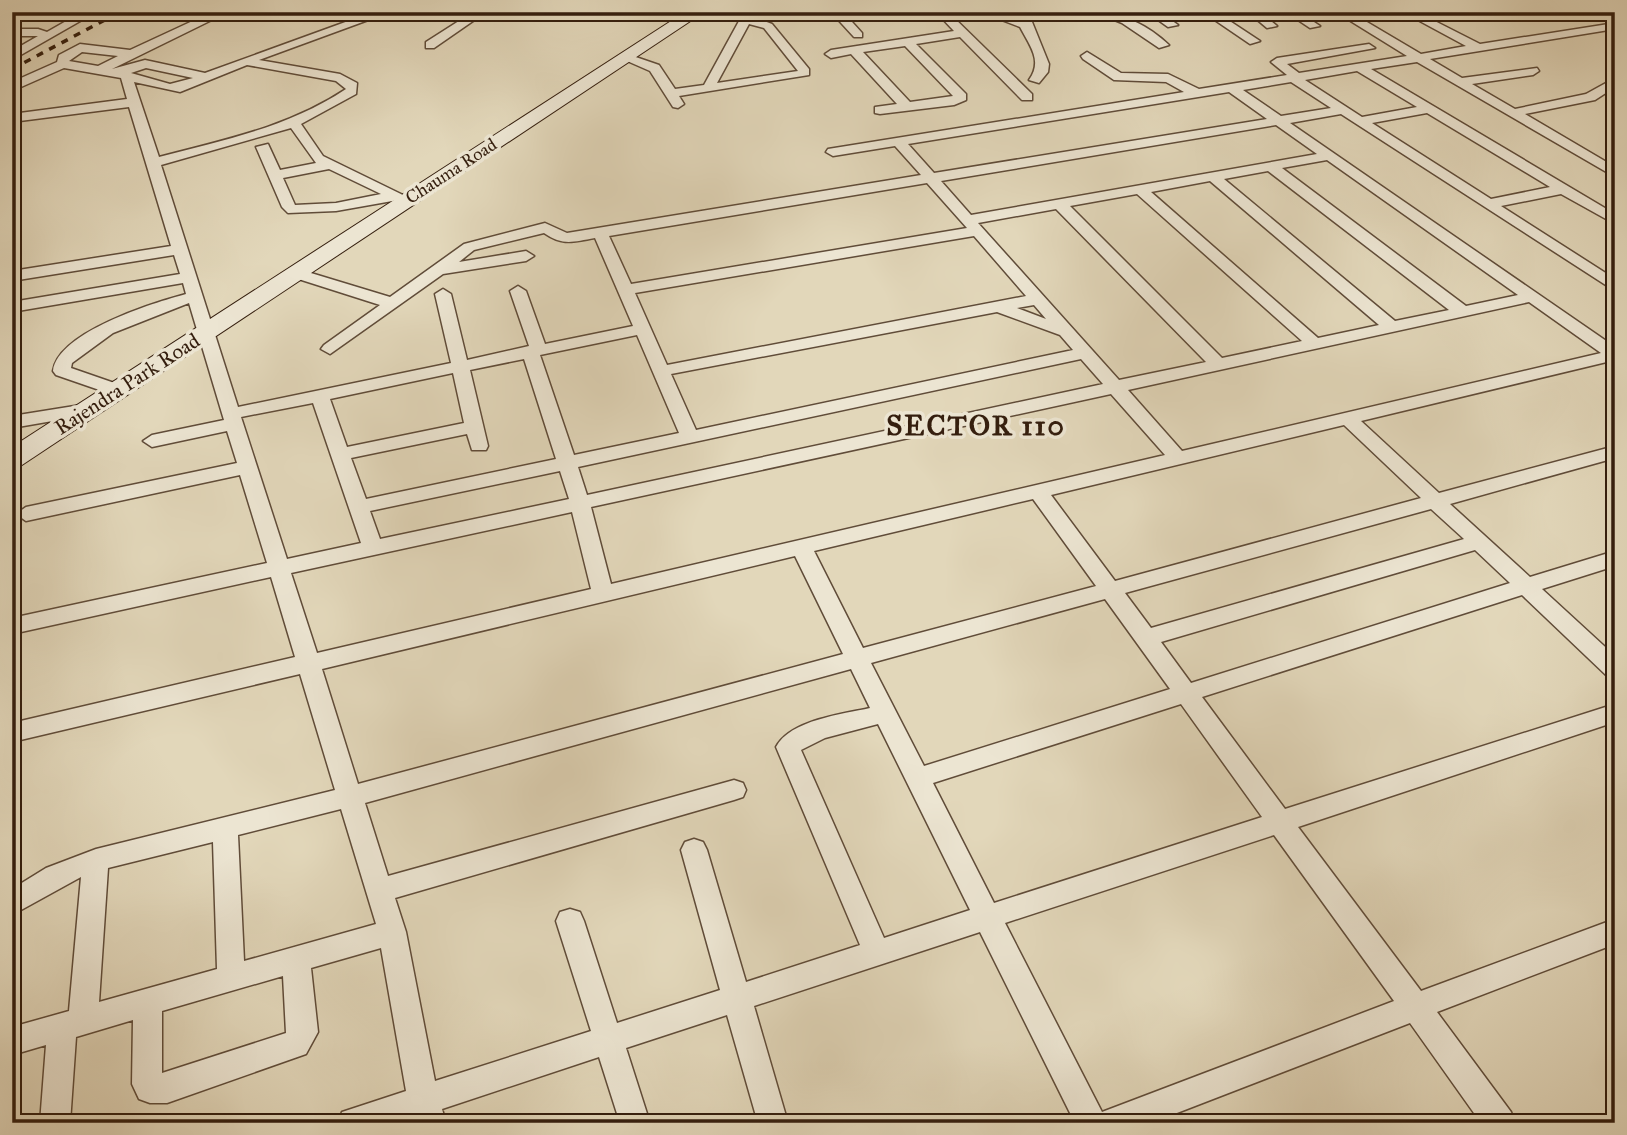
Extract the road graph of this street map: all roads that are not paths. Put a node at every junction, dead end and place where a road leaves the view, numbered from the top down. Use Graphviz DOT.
graph roads {
  1 [pos="91,12"];
  2 [pos="223,12"];
  3 [pos="385,12"];
  4 [pos="481,12"];
  5 [pos="696,12"];
  6 [pos="836,12"];
  7 [pos="941,12"];
  8 [pos="986,12"];
  9 [pos="1100,12"];
  10 [pos="1152,12"];
  11 [pos="1208,12"];
  12 [pos="1253,12"];
  13 [pos="1291,12"];
  14 [pos="1340,12"];
  15 [pos="1408,12"];
  16 [pos="748,15"];
  17 [pos="1023,19"];
  18 [pos="1172,25"];
  19 [pos="1271,26"];
  20 [pos="1314,26"];
  21 [pos="1615,26"];
  22 [pos="12,33"];
  23 [pos="963,33"];
  24 [pos="858,34"];
  25 [pos="46,35"];
  26 [pos="908,42"];
  27 [pos="1163,45"];
  28 [pos="430,46"];
  29 [pos="1369,48"];
  30 [pos="1480,49"];
  31 [pos="854,50"];
  32 [pos="265,53"];
  33 [pos="132,54"];
  34 [pos="831,54"];
  35 [pos="12,56"];
  36 [pos="1087,56"];
  37 [pos="624,57"];
  38 [pos="1416,59"];
  39 [pos="244,61"];
  40 [pos="1281,61"];
  41 [pos="309,62"];
  42 [pos="63,64"];
  43 [pos="1360,68"];
  44 [pos="100,70"];
  45 [pos="1533,71"];
  46 [pos="122,74"];
  47 [pos="206,77"];
  48 [pos="1296,78"];
  49 [pos="1035,80"];
  50 [pos="1457,82"];
  51 [pos="1615,82"];
  52 [pos="12,87"];
  53 [pos="708,88"];
  54 [pos="1232,89"];
  55 [pos="1198,94"];
  56 [pos="1027,97"];
  57 [pos="135,102"];
  58 [pos="907,107"];
  59 [pos="1429,109"];
  60 [pos="880,110"];
  61 [pos="1343,110"];
  62 [pos="1513,113"];
  63 [pos="12,118"];
  64 [pos="1278,121"];
  65 [pos="1360,121"];
  66 [pos="293,123"];
  67 [pos="1470,134"];
  68 [pos="1443,139"];
  69 [pos="899,142"];
  70 [pos="1594,142"];
  71 [pos="1568,146"];
  72 [pos="263,147"];
  73 [pos="833,152"];
  74 [pos="1328,156"];
  75 [pos="154,163"];
  76 [pos="329,165"];
  77 [pos="1270,166"];
  78 [pos="1615,173"];
  79 [pos="275,175"];
  80 [pos="1212,176"];
  81 [pos="931,178"];
  82 [pos="1139,189"];
  83 [pos="1562,189"];
  84 [pos="400,197"];
  85 [pos="1059,204"];
  86 [pos="1488,204"];
  87 [pos="1615,220"];
  88 [pos="972,225"];
  89 [pos="600,232"];
  90 [pos="180,249"];
  91 [pos="526,256"];
  92 [pos="295,273"];
  93 [pos="12,275"];
  94 [pos="435,282"];
  95 [pos="192,286"];
  96 [pos="1615,286"];
  97 [pos="625,290"];
  98 [pos="518,291"];
  99 [pos="1531,297"];
  100 [pos="1038,299"];
  101 [pos="391,303"];
  102 [pos="12,307"];
  103 [pos="999,307"];
  104 [pos="1463,312"];
  105 [pos="1392,327"];
  106 [pos="642,329"];
  107 [pos="206,331"];
  108 [pos="1066,331"];
  109 [pos="1315,344"];
  110 [pos="330,349"];
  111 [pos="534,351"];
  112 [pos="1085,353"];
  113 [pos="1615,355"];
  114 [pos="459,365"];
  115 [pos="1219,365"];
  116 [pos="661,371"];
  117 [pos="1115,387"];
  118 [pos="117,390"];
  119 [pos="319,394"];
  120 [pos="87,410"];
  121 [pos="1347,418"];
  122 [pos="233,419"];
  123 [pos="12,422"];
  124 [pos="474,427"];
  125 [pos="690,437"];
  126 [pos="152,441"];
  127 [pos="479,446"];
  128 [pos="1615,452"];
  129 [pos="341,454"];
  130 [pos="1178,458"];
  131 [pos="12,459"];
  132 [pos="567,463"];
  133 [pos="248,467"];
  134 [pos="1038,491"];
  135 [pos="1435,501"];
  136 [pos="580,503"];
  137 [pos="360,508"];
  138 [pos="26,514"];
  139 [pos="1479,542"];
  140 [pos="801,547"];
  141 [pos="373,548"];
  142 [pos="1615,558"];
  143 [pos="279,568"];
  144 [pos="1526,586"];
  145 [pos="1111,589"];
  146 [pos="603,593"];
  147 [pos="12,626"];
  148 [pos="1146,638"];
  149 [pos="858,658"];
  150 [pos="308,664"];
  151 [pos="1615,670"];
  152 [pos="1187,694"];
  153 [pos="885,713"];
  154 [pos="1615,713"];
  155 [pos="12,733"];
  156 [pos="918,778"];
  157 [pos="734,790"];
  158 [pos="349,797"];
  159 [pos="1280,822"];
  160 [pos="225,828"];
  161 [pos="694,850"];
  162 [pos="96,860"];
  163 [pos="379,891"];
  164 [pos="12,902"];
  165 [pos="988,917"];
  166 [pos="570,921"];
  167 [pos="1615,931"];
  168 [pos="392,932"];
  169 [pos="877,953"];
  170 [pos="296,960"];
  171 [pos="231,978"];
  172 [pos="738,999"];
  173 [pos="148,1002"];
  174 [pos="1416,1007"];
  175 [pos="72,1024"];
  176 [pos="12,1041"];
  177 [pos="607,1042"];
  178 [pos="427,1111"];
  179 [pos="55,1123"];
  180 [pos="353,1123"];
  181 [pos="635,1123"];
  182 [pos="773,1123"];
  183 [pos="1091,1123"];
  184 [pos="1111,1123"];
  185 [pos="1500,1123"];
  1 -- 25 [label="street"];
  2 -- 33 [label="street"];
  3 -- 32 [label="street"];
  4 -- 28 [label="street"];
  5 -- 37 [label="street, Chauma Road"];
  6 -- 24 [label="street"];
  7 -- 23 [label="street"];
  8 -- 17 [label="street"];
  9 -- 27 [label="street"];
  10 -- 18 [label="street"];
  11 -- 40 [label="street"];
  12 -- 19 [label="street"];
  13 -- 20 [label="street"];
  14 -- 38 [label="street"];
  15 -- 30 [label="street"];
  16 -- 53 [label="street"];
  16 -- 53 [label="street"];
  17 -- 49 [label="street"];
  21 -- 30 [label="street"];
  22 -- 25 [label="street"];
  23 -- 26 [label="street"];
  23 -- 56 [label="street"];
  25 -- 35 [label="street"];
  26 -- 31 [label="street"];
  26 -- 58 [label="street"];
  29 -- 40 [label="street"];
  30 -- 38 [label="street"];
  31 -- 34 [label="street"];
  31 -- 58 [label="street"];
  32 -- 39 [label="street"];
  32 -- 41 [label="street"];
  33 -- 42 [label="street"];
  33 -- 44 [label="street"];
  36 -- 55 [label="street"];
  37 -- 53 [label="street"];
  37 -- 84 [label="street, Chauma Road"];
  38 -- 43 [label="street"];
  38 -- 50 [label="street"];
  39 -- 47 [label="street"];
  39 -- 66 [label="street"];
  40 -- 48 [label="street"];
  42 -- 44 [label="street"];
  42 -- 52 [label="street"];
  43 -- 48 [label="street"];
  43 -- 59 [label="street"];
  44 -- 46 [label="street"];
  45 -- 50 [label="street"];
  46 -- 47 [label="street"];
  46 -- 47 [label="street"];
  46 -- 57 [label="street"];
  48 -- 54 [label="street"];
  48 -- 61 [label="street"];
  50 -- 62 [label="street"];
  51 -- 62 [label="street"];
  54 -- 55 [label="street"];
  54 -- 64 [label="street"];
  55 -- 69 [label="street"];
  57 -- 63 [label="street"];
  57 -- 75 [label="street"];
  58 -- 60 [label="street"];
  59 -- 65 [label="street"];
  59 -- 67 [label="street"];
  61 -- 64 [label="street"];
  61 -- 65 [label="street"];
  62 -- 71 [label="street"];
  64 -- 74 [label="street"];
  64 -- 81 [label="street"];
  65 -- 86 [label="street"];
  66 -- 75 [label="street"];
  66 -- 76 [label="street"];
  67 -- 68 [label="street"];
  67 -- 83 [label="street"];
  69 -- 73 [label="street"];
  69 -- 81 [label="street"];
  70 -- 71 [label="street"];
  71 -- 78 [label="street"];
  72 -- 79 [label="street"];
  74 -- 77 [label="street"];
  74 -- 99 [label="street"];
  75 -- 90 [label="street"];
  76 -- 79 [label="street"];
  76 -- 84 [label="street"];
  77 -- 80 [label="street"];
  77 -- 104 [label="street"];
  79 -- 84 [label="street"];
  80 -- 82 [label="street"];
  80 -- 105 [label="street"];
  81 -- 88 [label="street"];
  81 -- 89 [label="street"];
  82 -- 85 [label="street"];
  82 -- 109 [label="street"];
  83 -- 86 [label="street"];
  83 -- 87 [label="street"];
  84 -- 92 [label="street, Chauma Road"];
  85 -- 88 [label="street"];
  85 -- 115 [label="street"];
  86 -- 96 [label="street"];
  88 -- 97 [label="street"];
  88 -- 100 [label="street"];
  89 -- 94 [label="street"];
  89 -- 97 [label="street"];
  90 -- 93 [label="street"];
  90 -- 95 [label="street"];
  91 -- 94 [label="street"];
  92 -- 101 [label="street"];
  92 -- 107 [label="street, Chauma Road"];
  94 -- 101 [label="street"];
  94 -- 114 [label="street"];
  95 -- 102 [label="street"];
  95 -- 107 [label="street"];
  95 -- 118 [label="street"];
  97 -- 106 [label="street"];
  98 -- 111 [label="street"];
  99 -- 104 [label="street"];
  99 -- 113 [label="street"];
  100 -- 103 [label="street"];
  100 -- 108 [label="street"];
  101 -- 110 [label="street"];
  103 -- 108 [label="street"];
  103 -- 116 [label="street"];
  104 -- 105 [label="street"];
  105 -- 109 [label="street"];
  106 -- 111 [label="street"];
  106 -- 116 [label="street"];
  107 -- 118 [label="street, Rajendra Park Road"];
  107 -- 122 [label="street"];
  108 -- 112 [label="street"];
  109 -- 115 [label="street"];
  111 -- 114 [label="street"];
  111 -- 132 [label="street"];
  112 -- 117 [label="street"];
  112 -- 125 [label="street"];
  113 -- 121 [label="street"];
  114 -- 119 [label="street"];
  114 -- 124 [label="street"];
  115 -- 117 [label="street"];
  116 -- 125 [label="street"];
  117 -- 130 [label="street"];
  117 -- 136 [label="street"];
  118 -- 120 [label="street, Rajendra Park Road"];
  119 -- 122 [label="street"];
  119 -- 129 [label="street"];
  120 -- 123 [label="street"];
  120 -- 131 [label="street, Rajendra Park Road"];
  121 -- 130 [label="street"];
  121 -- 135 [label="street"];
  122 -- 126 [label="street"];
  122 -- 133 [label="street"];
  124 -- 127 [label="street"];
  124 -- 129 [label="street"];
  125 -- 132 [label="street"];
  128 -- 135 [label="street"];
  129 -- 137 [label="street"];
  130 -- 134 [label="street"];
  132 -- 136 [label="street"];
  132 -- 137 [label="street"];
  133 -- 138 [label="street"];
  133 -- 143 [label="street"];
  134 -- 140 [label="street"];
  134 -- 145 [label="street"];
  135 -- 139 [label="street"];
  135 -- 145 [label="street"];
  136 -- 141 [label="street"];
  136 -- 146 [label="street"];
  137 -- 141 [label="street"];
  139 -- 144 [label="street"];
  139 -- 148 [label="street"];
  140 -- 146 [label="street"];
  140 -- 149 [label="street"];
  141 -- 143 [label="street"];
  142 -- 144 [label="street"];
  143 -- 147 [label="street"];
  143 -- 150 [label="street"];
  144 -- 151 [label="street"];
  144 -- 152 [label="street"];
  145 -- 148 [label="street"];
  145 -- 149 [label="street"];
  146 -- 150 [label="street"];
  148 -- 152 [label="street"];
  149 -- 153 [label="street"];
  149 -- 158 [label="street"];
  150 -- 155 [label="street"];
  150 -- 158 [label="street"];
  152 -- 156 [label="street"];
  152 -- 159 [label="street"];
  153 -- 156 [label="street"];
  153 -- 169 [label="street"];
  154 -- 159 [label="street"];
  156 -- 165 [label="street"];
  157 -- 163 [label="street"];
  158 -- 160 [label="street"];
  158 -- 163 [label="street"];
  159 -- 165 [label="street"];
  159 -- 174 [label="street"];
  160 -- 162 [label="street"];
  160 -- 171 [label="street"];
  161 -- 172 [label="street"];
  162 -- 164 [label="street"];
  162 -- 175 [label="street"];
  163 -- 168 [label="street"];
  165 -- 169 [label="street"];
  165 -- 183 [label="street"];
  166 -- 177 [label="street"];
  167 -- 174 [label="street"];
  168 -- 170 [label="street"];
  168 -- 178 [label="street"];
  169 -- 172 [label="street"];
  170 -- 171 [label="street"];
  170 -- 173 [label="street"];
  171 -- 173 [label="street"];
  172 -- 177 [label="street"];
  172 -- 182 [label="street"];
  173 -- 175 [label="street"];
  174 -- 184 [label="street"];
  174 -- 185 [label="street"];
  175 -- 176 [label="street"];
  175 -- 179 [label="street"];
  177 -- 178 [label="street"];
  177 -- 181 [label="street"];
  178 -- 180 [label="street"];
}
